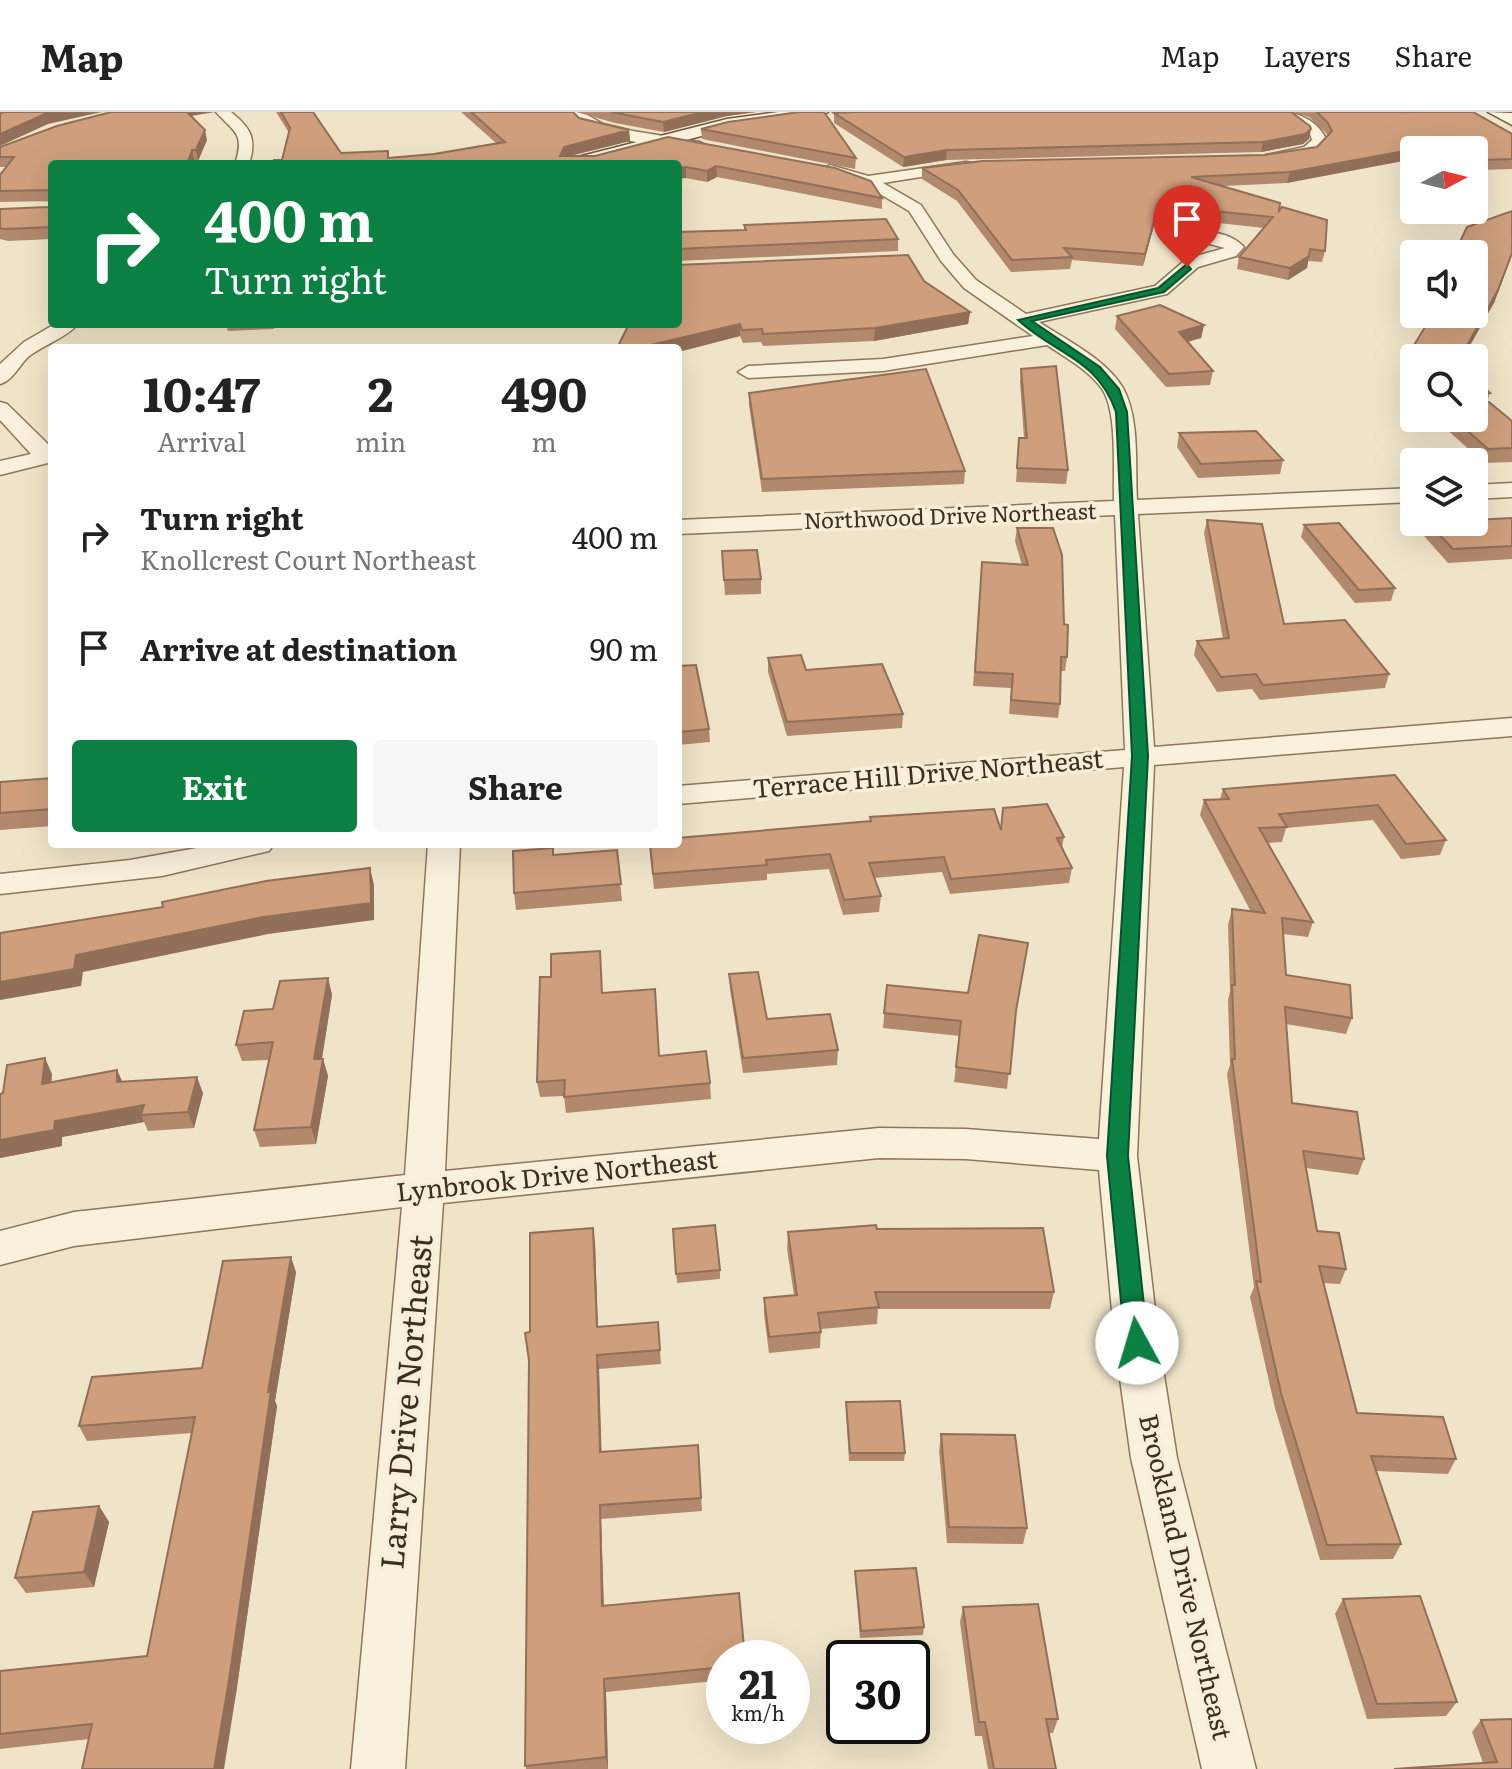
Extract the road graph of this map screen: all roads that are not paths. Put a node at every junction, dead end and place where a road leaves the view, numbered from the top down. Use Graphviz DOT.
graph roads {
  1 [pos="223,112"];
  2 [pos="573,112"];
  3 [pos="819,112"];
  4 [pos="1287,112"];
  5 [pos="1497,112"];
  6 [pos="1512,120"];
  7 [pos="662,139"];
  8 [pos="738,153"];
  9 [pos="1261,159"];
  10 [pos="244,160"];
  11 [pos="587,160"];
  12 [pos="982,165"];
  13 [pos="808,166"];
  14 [pos="868,181"];
  15 [pos="1192,263"];
  16 [pos="1023,320"];
  17 [pos="62,328"];
  18 [pos="1051,339"];
  19 [pos="2,370"];
  20 [pos="748,372"];
  21 [pos="0,408"];
  22 [pos="48,455"];
  23 [pos="48,456"];
  24 [pos="0,468"];
  25 [pos="1512,490"];
  26 [pos="1488,491"];
  27 [pos="1400,496"];
  28 [pos="1126,509"];
  29 [pos="682,527"];
  30 [pos="1512,727"];
  31 [pos="1140,756"];
  32 [pos="682,795"];
  33 [pos="244,848"];
  34 [pos="444,848"];
  35 [pos="0,884"];
  36 [pos="1117,1156"];
  37 [pos="424,1189"];
  38 [pos="0,1248"];
  39 [pos="378,1769"];
  40 [pos="1229,1769"];
  1 -- 10 [label="street"];
  2 -- 7 [label="street"];
  3 -- 7 [label="street"];
  4 -- 9 [label="street"];
  5 -- 6 [label="street"];
  7 -- 8 [label="street"];
  7 -- 11 [label="street"];
  12 -- 14 [label="street"];
  13 -- 14 [label="street, Brookland Drive Northeast"];
  14 -- 16 [label="street, Brookland Drive Northeast"];
  15 -- 16 [label="street"];
  16 -- 18 [label="street, Brookland Drive Northeast"];
  17 -- 19 [label="street"];
  18 -- 20 [label="street"];
  18 -- 28 [label="street, Brookland Drive Northeast"];
  21 -- 22 [label="street"];
  23 -- 24 [label="street"];
  25 -- 26 [label="street"];
  27 -- 28 [label="street, Northwood Drive Northeast"];
  28 -- 29 [label="street, Northwood Drive Northeast"];
  28 -- 31 [label="street, Brookland Drive Northeast"];
  30 -- 31 [label="street, Terrace Hill Drive Northeast"];
  31 -- 32 [label="street, Terrace Hill Drive Northeast"];
  31 -- 36 [label="street, Brookland Drive Northeast"];
  33 -- 35 [label="street"];
  34 -- 37 [label="street, Larry Drive Northeast"];
  36 -- 37 [label="street, Lynbrook Drive Northeast"];
  36 -- 40 [label="street, Brookland Drive Northeast"];
  37 -- 38 [label="street, Lynbrook Drive Northeast"];
  37 -- 39 [label="street, Larry Drive Northeast"];
}
